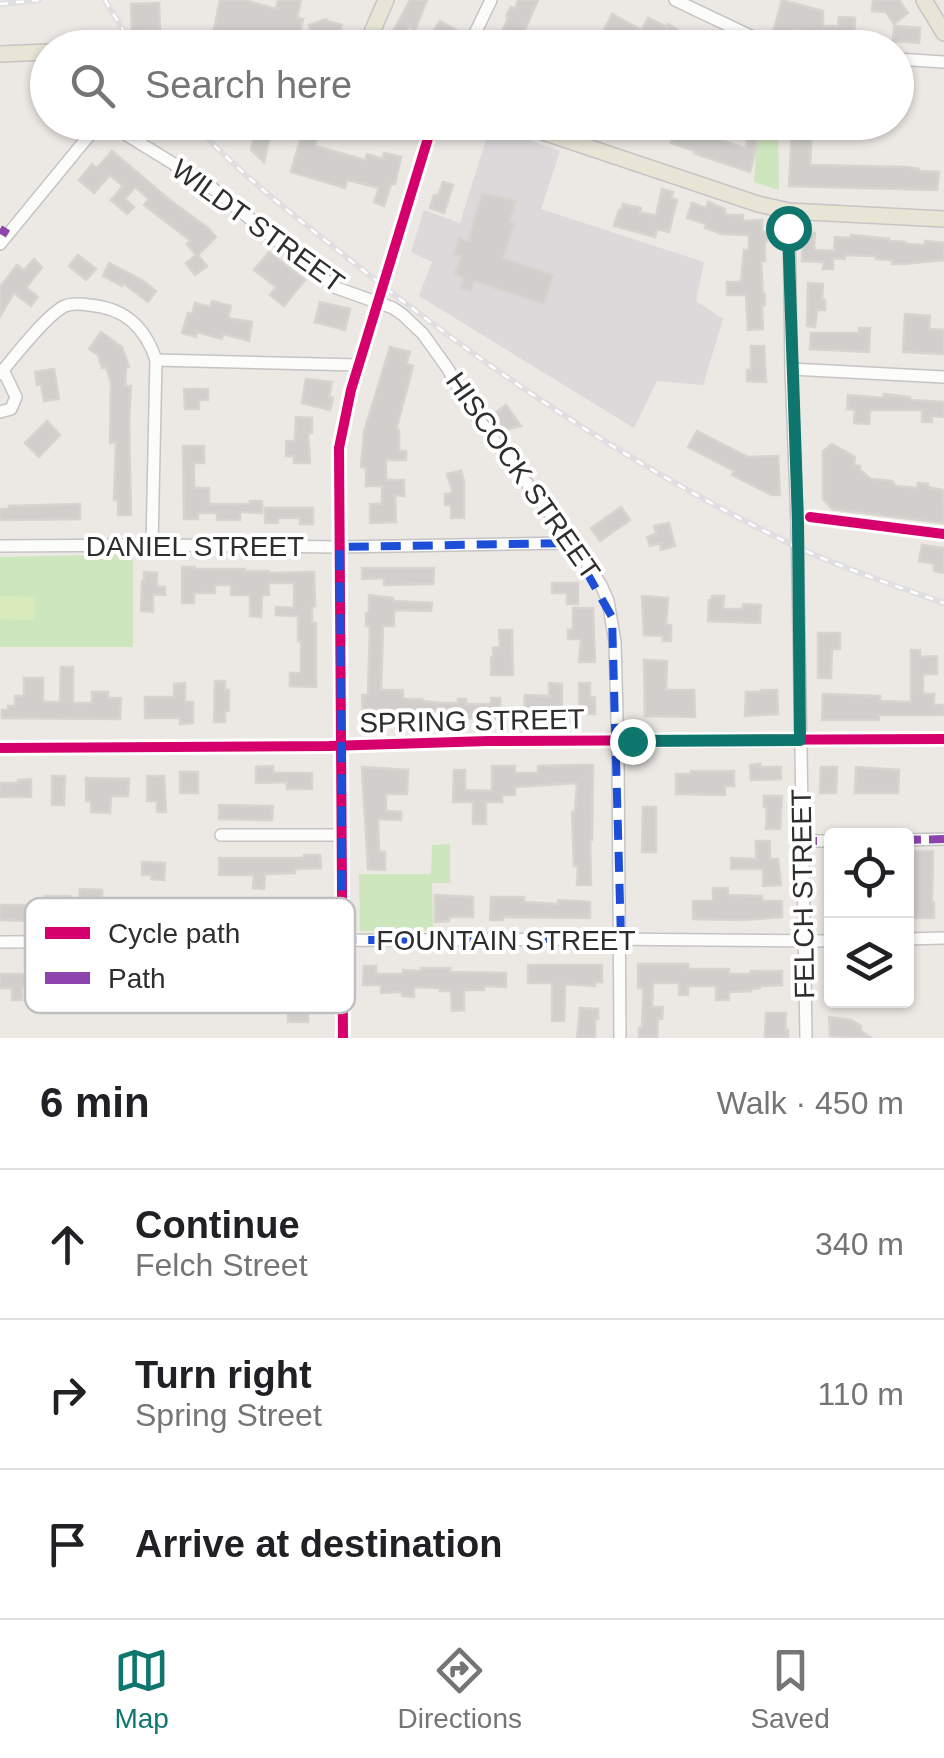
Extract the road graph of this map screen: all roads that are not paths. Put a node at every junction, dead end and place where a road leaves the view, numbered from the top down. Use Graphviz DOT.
graph roads {
  1 [pos="386,0"];
  2 [pos="491,0"];
  3 [pos="675,0"];
  4 [pos="924,0"];
  5 [pos="373,30"];
  6 [pos="477,30"];
  7 [pos="738,30"];
  8 [pos="944,33"];
  9 [pos="30,53"];
  10 [pos="0,54"];
  11 [pos="914,60"];
  12 [pos="944,62"];
  13 [pos="85,140"];
  14 [pos="137,140"];
  15 [pos="428,140"];
  16 [pos="567,140"];
  17 [pos="789,210"];
  18 [pos="944,219"];
  19 [pos="0,244"];
  20 [pos="379,302"];
  21 [pos="156,360"];
  22 [pos="358,365"];
  23 [pos="791,369"];
  24 [pos="2,372"];
  25 [pos="944,377"];
  26 [pos="0,412"];
  27 [pos="570,543"];
  28 [pos="152,544"];
  29 [pos="0,546"];
  30 [pos="340,547"];
  31 [pos="944,739"];
  32 [pos="800,740"];
  33 [pos="618,741"];
  34 [pos="343,745"];
  35 [pos="0,748"];
  36 [pos="342,834"];
  37 [pos="221,835"];
  38 [pos="944,839"];
  39 [pos="914,840"];
  40 [pos="802,841"];
  41 [pos="824,841"];
  42 [pos="342,898"];
  43 [pos="944,938"];
  44 [pos="914,939"];
  45 [pos="355,940"];
  46 [pos="621,940"];
  47 [pos="824,941"];
  48 [pos="0,942"];
  49 [pos="25,942"];
  50 [pos="804,942"];
  51 [pos="343,1013"];
  52 [pos="343,1038"];
  53 [pos="620,1038"];
  54 [pos="806,1038"];
  1 -- 5 [label="main road"];
  2 -- 6 [label="street"];
  3 -- 7 [label="street"];
  4 -- 8 [label="main road"];
  9 -- 10 [label="main road"];
  11 -- 12 [label="street"];
  13 -- 19 [label="street, WILDT STREET"];
  14 -- 20 [label="street, WILDT STREET"];
  15 -- 20 [label="street"];
  16 -- 17 [label="main road"];
  17 -- 18 [label="main road"];
  17 -- 23 [label="street, FELCH STREET"];
  20 -- 22 [label="street"];
  20 -- 27 [label="street, HISCOCK STREET"];
  21 -- 22 [label="street"];
  21 -- 24 [label="street"];
  21 -- 28 [label="street"];
  22 -- 30 [label="street"];
  23 -- 25 [label="street"];
  23 -- 32 [label="street, FELCH STREET"];
  24 -- 26 [label="street"];
  27 -- 30 [label="street, DANIEL STREET"];
  27 -- 33 [label="street, HISCOCK STREET"];
  28 -- 29 [label="street, DANIEL STREET"];
  28 -- 30 [label="street, DANIEL STREET"];
  30 -- 34 [label="street"];
  31 -- 32 [label="street, SPRING STREET"];
  32 -- 33 [label="street, SPRING STREET"];
  32 -- 40 [label="street, FELCH STREET"];
  33 -- 34 [label="street, SPRING STREET"];
  33 -- 46 [label="street, HISCOCK STREET"];
  34 -- 35 [label="street, SPRING STREET"];
  34 -- 36 [label="street"];
  36 -- 37 [label="street"];
  36 -- 42 [label="street"];
  38 -- 39 [label="street"];
  40 -- 41 [label="street"];
  40 -- 50 [label="street, FELCH STREET"];
  43 -- 44 [label="street"];
  45 -- 46 [label="street, FOUNTAIN STREET"];
  46 -- 50 [label="street, FOUNTAIN STREET"];
  46 -- 53 [label="street, HISCOCK STREET"];
  47 -- 50 [label="street, FOUNTAIN STREET"];
  48 -- 49 [label="street, FOUNTAIN STREET"];
  50 -- 54 [label="street, FELCH STREET"];
  51 -- 52 [label="street"];
}
